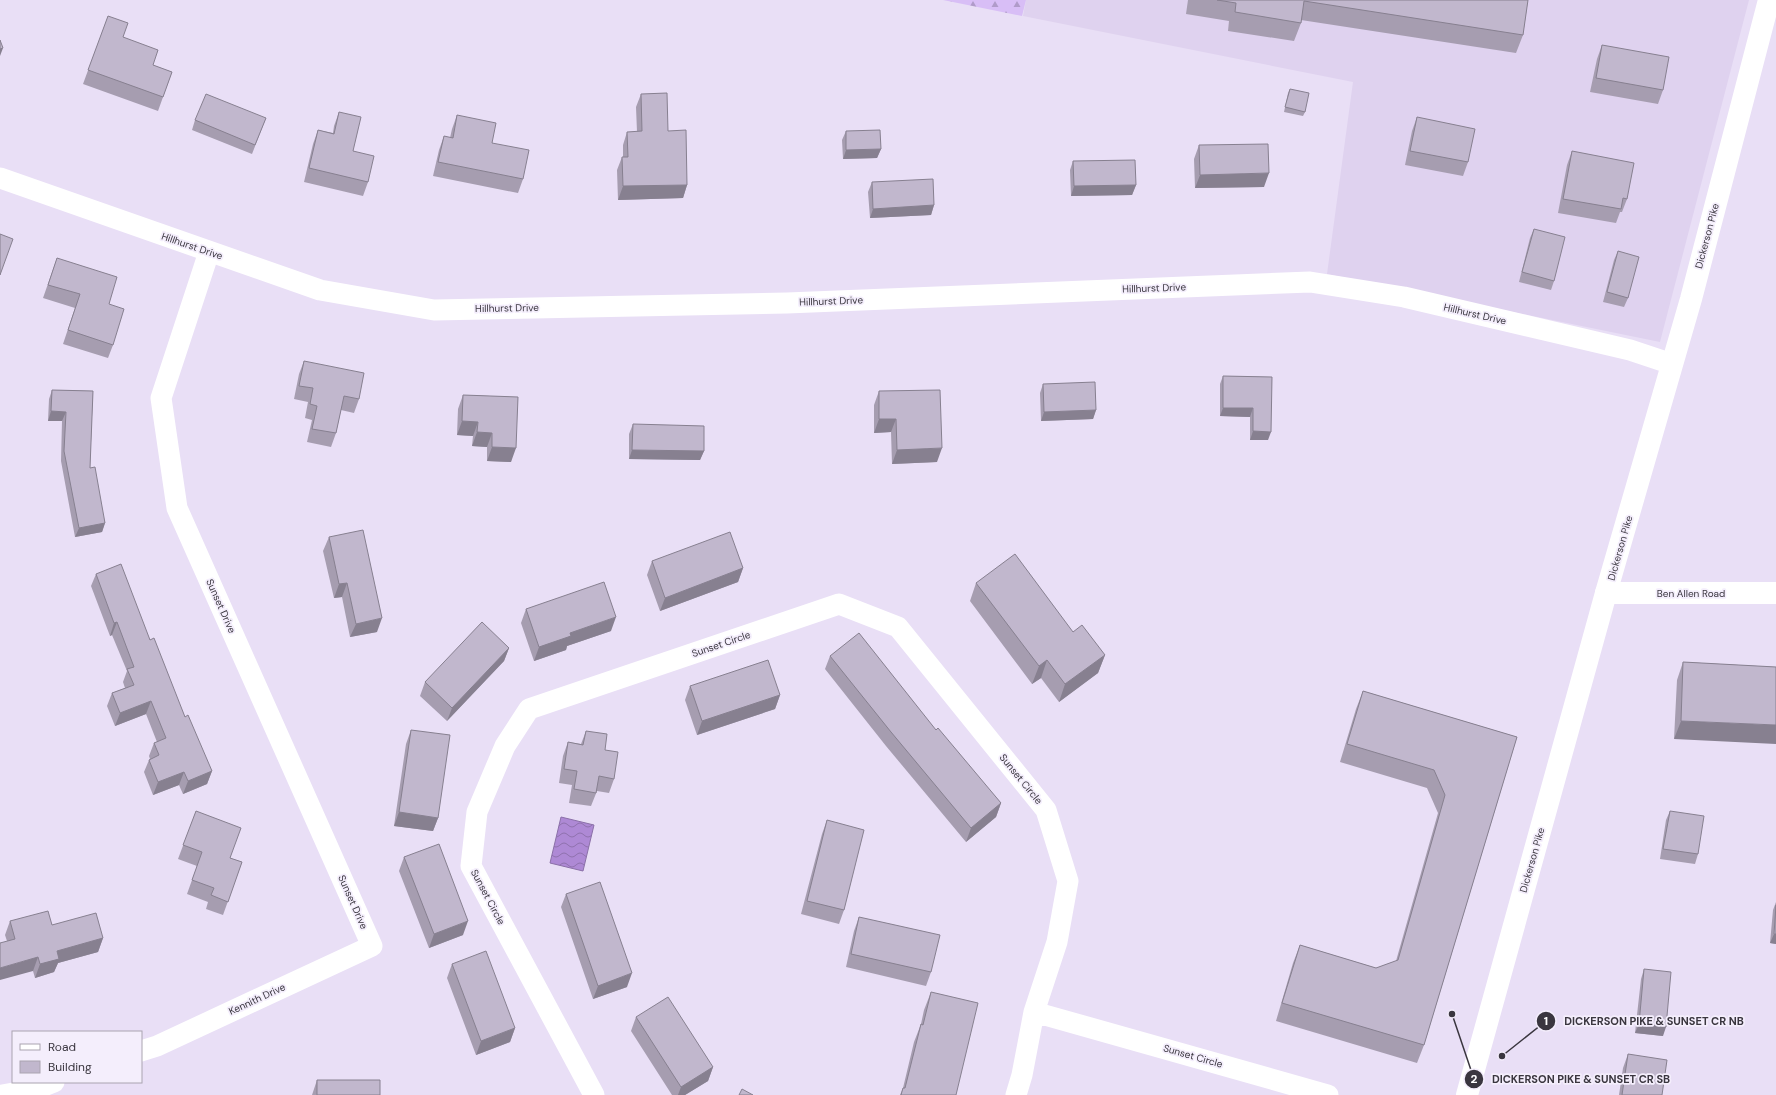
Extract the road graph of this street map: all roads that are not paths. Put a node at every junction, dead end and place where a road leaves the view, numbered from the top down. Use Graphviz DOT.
graph roads {
  1 [pos="1769,0"];
  2 [pos="0,178"];
  3 [pos="209,252"];
  4 [pos="1672,364"];
  5 [pos="1606,593"];
  6 [pos="1776,593"];
  7 [pos="372,946"];
  8 [pos="1034,1012"];
  9 [pos="142,1051"];
  10 [pos="43,1089"];
  11 [pos="2,1095"];
  12 [pos="594,1095"];
  13 [pos="1016,1095"];
  14 [pos="1328,1095"];
  15 [pos="1467,1095"];
  1 -- 4 [label="main road, Dickerson Pike"];
  2 -- 3 [label="street, Hillhurst Drive"];
  3 -- 4 [label="street, Hillhurst Drive"];
  3 -- 7 [label="street, Sunset Drive"];
  4 -- 5 [label="main road, Dickerson Pike"];
  5 -- 6 [label="main road, Ben Allen Road"];
  5 -- 15 [label="main road, Dickerson Pike"];
  7 -- 9 [label="street, Kennith Drive"];
  8 -- 12 [label="street, Sunset Circle"];
  8 -- 13 [label="street, Sunset Circle"];
  8 -- 14 [label="street, Sunset Circle"];
  10 -- 11 [label="street"];
}
